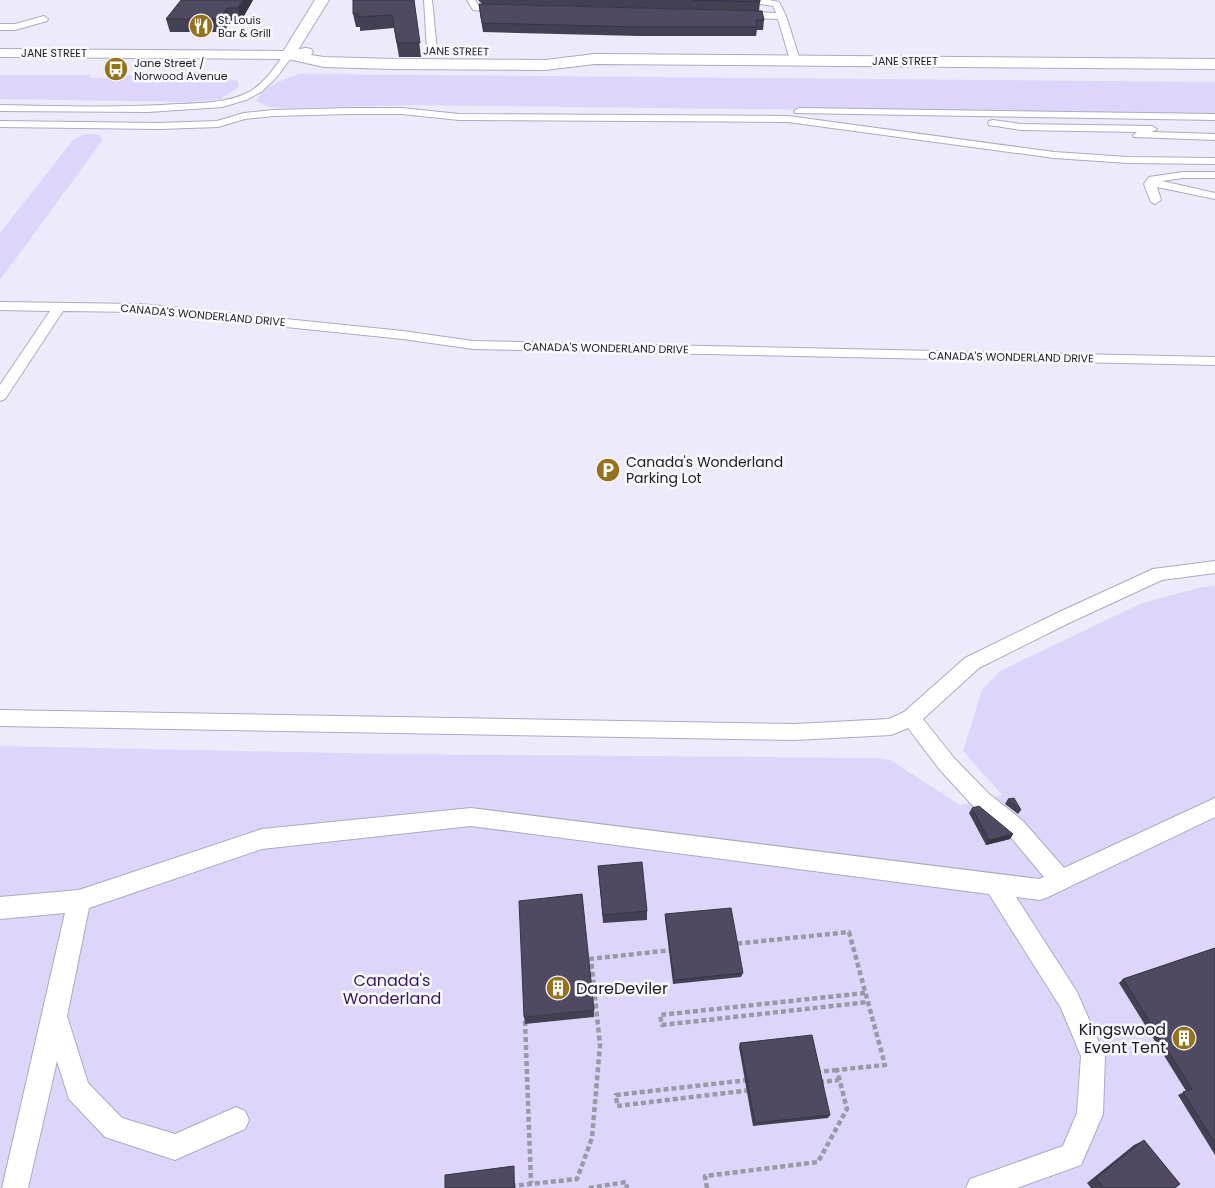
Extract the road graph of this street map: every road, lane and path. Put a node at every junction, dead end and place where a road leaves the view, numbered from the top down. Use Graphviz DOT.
graph roads {
  1 [pos="322,0"];
  2 [pos="428,0"];
  3 [pos="471,0"];
  4 [pos="722,1"];
  5 [pos="509,10"];
  6 [pos="726,14"];
  7 [pos="782,16"];
  8 [pos="44,19"];
  9 [pos="0,27"];
  10 [pos="432,50"];
  11 [pos="0,53"];
  12 [pos="288,55"];
  13 [pos="594,59"];
  14 [pos="795,60"];
  15 [pos="1215,64"];
  16 [pos="213,104"];
  17 [pos="0,108"];
  18 [pos="402,111"];
  19 [pos="918,113"];
  20 [pos="1215,117"];
  21 [pos="236,118"];
  22 [pos="973,121"];
  23 [pos="1215,123"];
  24 [pos="0,124"];
  25 [pos="1021,127"];
  26 [pos="1215,129"];
  27 [pos="1064,133"];
  28 [pos="1215,137"];
  29 [pos="1215,143"];
  30 [pos="1215,149"];
  31 [pos="1215,155"];
  32 [pos="1128,160"];
  33 [pos="1215,162"];
  34 [pos="1215,166"];
  35 [pos="1172,176"];
  36 [pos="1215,176"];
  37 [pos="1155,180"];
  38 [pos="1215,184"];
  39 [pos="1215,189"];
  40 [pos="1215,196"];
  41 [pos="1155,200"];
  42 [pos="0,306"];
  43 [pos="59,307"];
  44 [pos="1215,361"];
  45 [pos="0,396"];
  46 [pos="1215,567"];
  47 [pos="0,718"];
  48 [pos="910,718"];
  49 [pos="1215,807"];
  50 [pos="1060,880"];
  51 [pos="996,885"];
  52 [pos="79,901"];
  53 [pos="0,908"];
  54 [pos="730,944"];
  55 [pos="680,949"];
  56 [pos="866,993"];
  57 [pos="868,1002"];
  58 [pos="525,1015"];
  59 [pos="55,1016"];
  60 [pos="837,1070"];
  61 [pos="808,1073"];
  62 [pos="750,1080"];
  63 [pos="839,1080"];
  64 [pos="810,1083"];
  65 [pos="762,1089"];
  66 [pos="236,1120"];
  67 [pos="532,1184"];
  68 [pos="503,1187"];
  69 [pos="14,1188"];
  70 [pos="589,1188"];
  71 [pos="627,1188"];
  72 [pos="707,1188"];
  73 [pos="979,1188"];
  1 -- 12 [label="main road"];
  2 -- 10 [label="lane"];
  3 -- 5 [label="lane"];
  4 -- 7 [label="lane"];
  6 -- 7 [label="lane"];
  7 -- 14 [label="lane"];
  8 -- 9 [label="lane"];
  10 -- 12 [label="main road, JANE STREET"];
  10 -- 13 [label="main road, JANE STREET"];
  11 -- 12 [label="main road, JANE STREET"];
  12 -- 13 [label="main road, JANE STREET"];
  12 -- 16 [label="lane"];
  13 -- 14 [label="main road, JANE STREET"];
  14 -- 15 [label="main road, JANE STREET"];
  16 -- 17 [label="lane"];
  16 -- 21 [label="lane"];
  18 -- 19 [label="lane"];
  18 -- 21 [label="lane"];
  18 -- 32 [label="lane"];
  19 -- 20 [label="lane"];
  19 -- 22 [label="lane"];
  21 -- 24 [label="lane"];
  22 -- 23 [label="lane"];
  22 -- 25 [label="lane"];
  25 -- 26 [label="lane"];
  25 -- 27 [label="lane"];
  27 -- 28 [label="lane"];
  27 -- 29 [label="lane"];
  30 -- 32 [label="lane"];
  31 -- 32 [label="lane"];
  32 -- 33 [label="lane"];
  32 -- 34 [label="lane"];
  35 -- 36 [label="lane"];
  35 -- 37 [label="lane"];
  35 -- 38 [label="lane"];
  37 -- 39 [label="lane"];
  37 -- 40 [label="lane"];
  37 -- 41 [label="lane"];
  42 -- 43 [label="lane, CANADA'S WONDERLAND DRIVE"];
  43 -- 44 [label="lane, CANADA'S WONDERLAND DRIVE"];
  43 -- 45 [label="lane"];
  46 -- 48 [label="lane"];
  47 -- 48 [label="lane"];
  48 -- 50 [label="lane"];
  49 -- 50 [label="lane"];
  50 -- 51 [label="lane"];
  51 -- 52 [label="lane"];
  51 -- 73 [label="lane"];
  52 -- 53 [label="lane"];
  52 -- 59 [label="lane"];
  54 -- 56 [label="path"];
  55 -- 67 [label="path"];
  56 -- 57 [label="path"];
  56 -- 57 [label="path"];
  57 -- 60 [label="path"];
  58 -- 67 [label="path"];
  59 -- 66 [label="lane"];
  59 -- 69 [label="lane"];
  60 -- 61 [label="path"];
  60 -- 63 [label="path"];
  62 -- 65 [label="path"];
  63 -- 64 [label="path"];
  63 -- 72 [label="path"];
  67 -- 68 [label="path"];
  70 -- 71 [label="path"];
}
